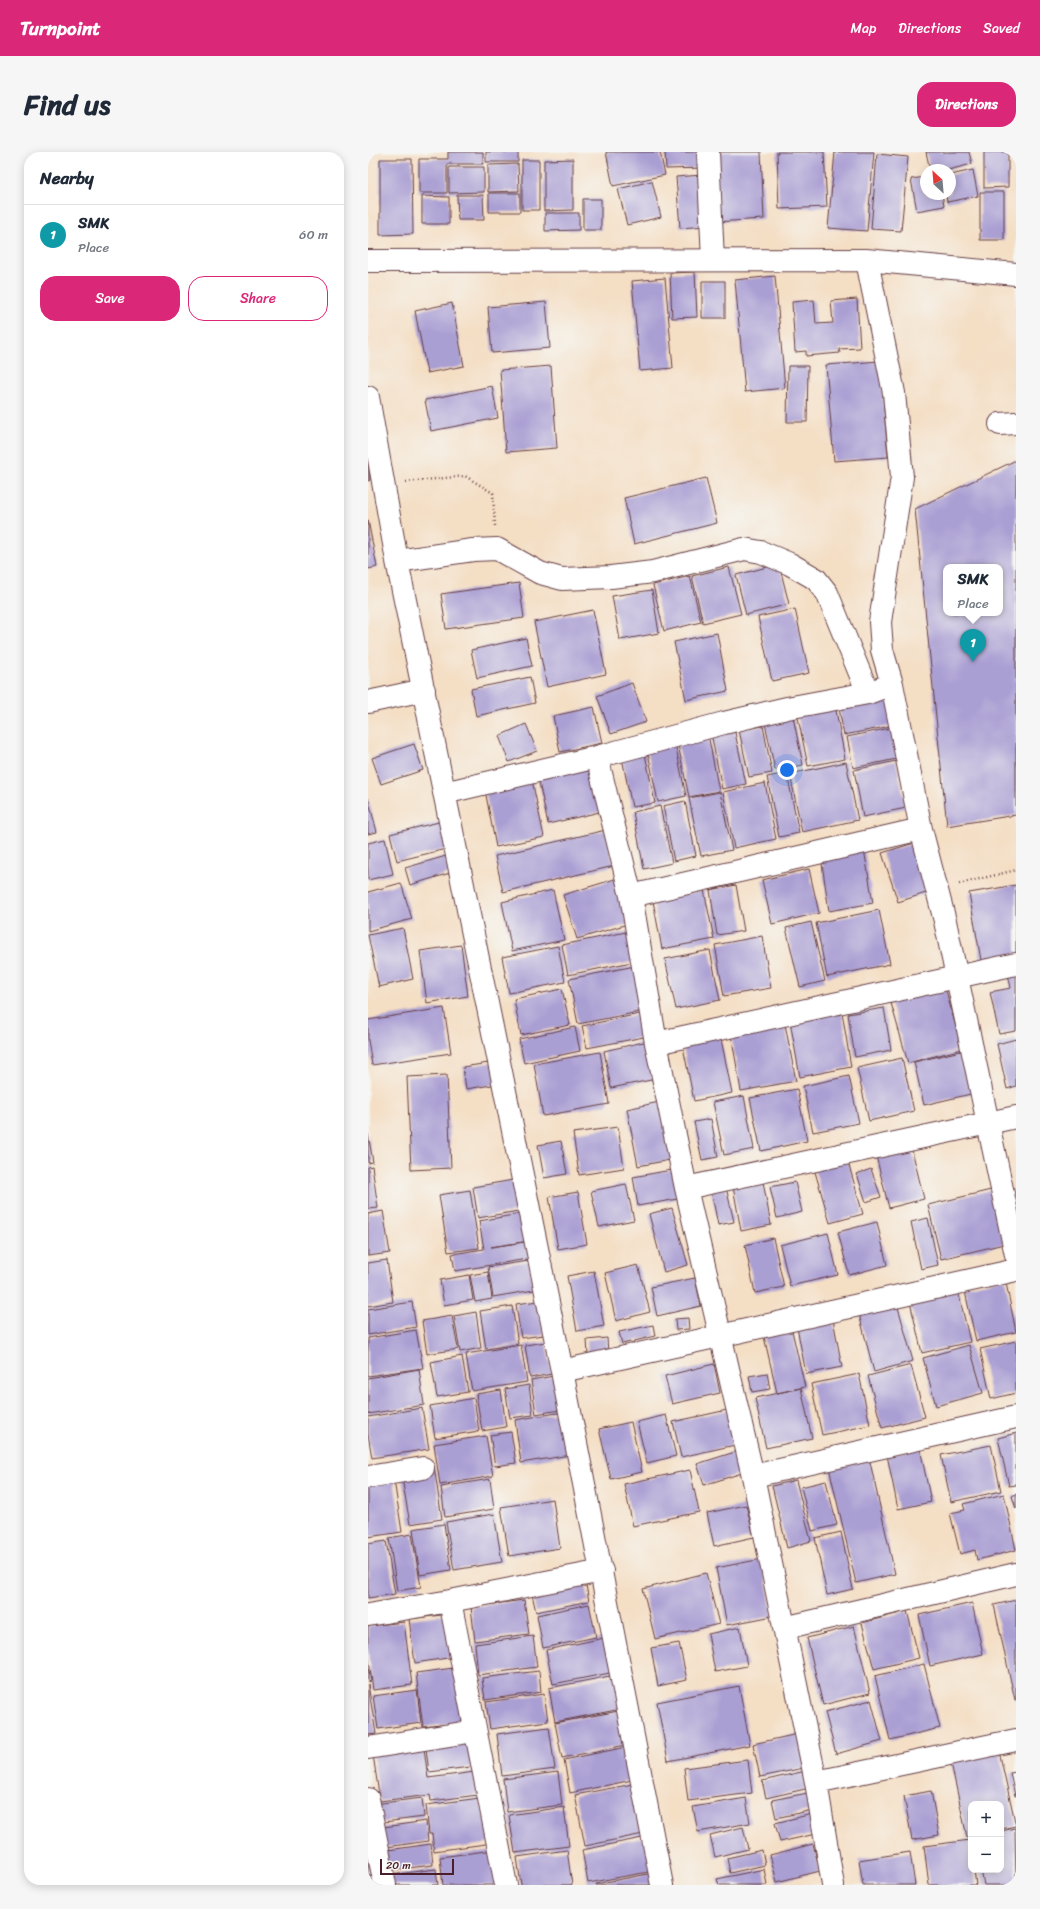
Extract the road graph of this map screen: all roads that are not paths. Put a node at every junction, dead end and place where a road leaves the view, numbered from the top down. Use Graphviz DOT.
graph roads {
  1 [pos="708,152"];
  2 [pos="368,260"];
  3 [pos="713,260"];
  4 [pos="867,261"];
  5 [pos="1016,274"];
  6 [pos="368,397"];
  7 [pos="371,434"];
  8 [pos="397,561"];
  9 [pos="892,684"];
  10 [pos="424,690"];
  11 [pos="868,694"];
  12 [pos="368,702"];
  13 [pos="597,757"];
  14 [pos="444,793"];
  15 [pos="921,829"];
  16 [pos="631,896"];
  17 [pos="1016,964"];
  18 [pos="958,978"];
  19 [pos="656,1043"];
  20 [pos="1016,1116"];
  21 [pos="986,1123"];
  22 [pos="686,1188"];
  23 [pos="1016,1255"];
  24 [pos="1016,1270"];
  25 [pos="719,1336"];
  26 [pos="562,1372"];
  27 [pos="1016,1417"];
  28 [pos="424,1468"];
  29 [pos="753,1476"];
  30 [pos="368,1477"];
  31 [pos="602,1571"];
  32 [pos="1016,1574"];
  33 [pos="450,1602"];
  34 [pos="368,1615"];
  35 [pos="784,1628"];
  36 [pos="476,1731"];
  37 [pos="1016,1740"];
  38 [pos="368,1748"];
  39 [pos="816,1782"];
  40 [pos="368,1799"];
  41 [pos="385,1885"];
  42 [pos="506,1885"];
  43 [pos="662,1885"];
  44 [pos="833,1885"];
  1 -- 3 [label="street"];
  2 -- 3 [label="street"];
  3 -- 4 [label="street"];
  4 -- 5 [label="street"];
  4 -- 9 [label="street"];
  6 -- 7 [label="street"];
  7 -- 8 [label="street"];
  8 -- 10 [label="street"];
  8 -- 11 [label="street"];
  9 -- 11 [label="street"];
  9 -- 15 [label="street"];
  10 -- 12 [label="street"];
  10 -- 14 [label="street"];
  11 -- 13 [label="street"];
  13 -- 14 [label="street"];
  13 -- 16 [label="street"];
  14 -- 26 [label="street"];
  15 -- 16 [label="street"];
  15 -- 18 [label="street"];
  16 -- 19 [label="street"];
  17 -- 18 [label="street"];
  18 -- 19 [label="street"];
  18 -- 21 [label="street"];
  19 -- 22 [label="street"];
  20 -- 21 [label="street"];
  21 -- 22 [label="street"];
  21 -- 23 [label="street"];
  22 -- 25 [label="street"];
  24 -- 25 [label="street"];
  25 -- 26 [label="street"];
  25 -- 29 [label="street"];
  26 -- 31 [label="street"];
  27 -- 29 [label="street"];
  28 -- 30 [label="street"];
  29 -- 35 [label="street"];
  31 -- 33 [label="street"];
  31 -- 43 [label="street"];
  32 -- 35 [label="street"];
  33 -- 34 [label="street"];
  33 -- 36 [label="street"];
  35 -- 39 [label="street"];
  36 -- 38 [label="street"];
  36 -- 42 [label="street"];
  37 -- 39 [label="street"];
  39 -- 44 [label="street"];
  40 -- 41 [label="street"];
}
